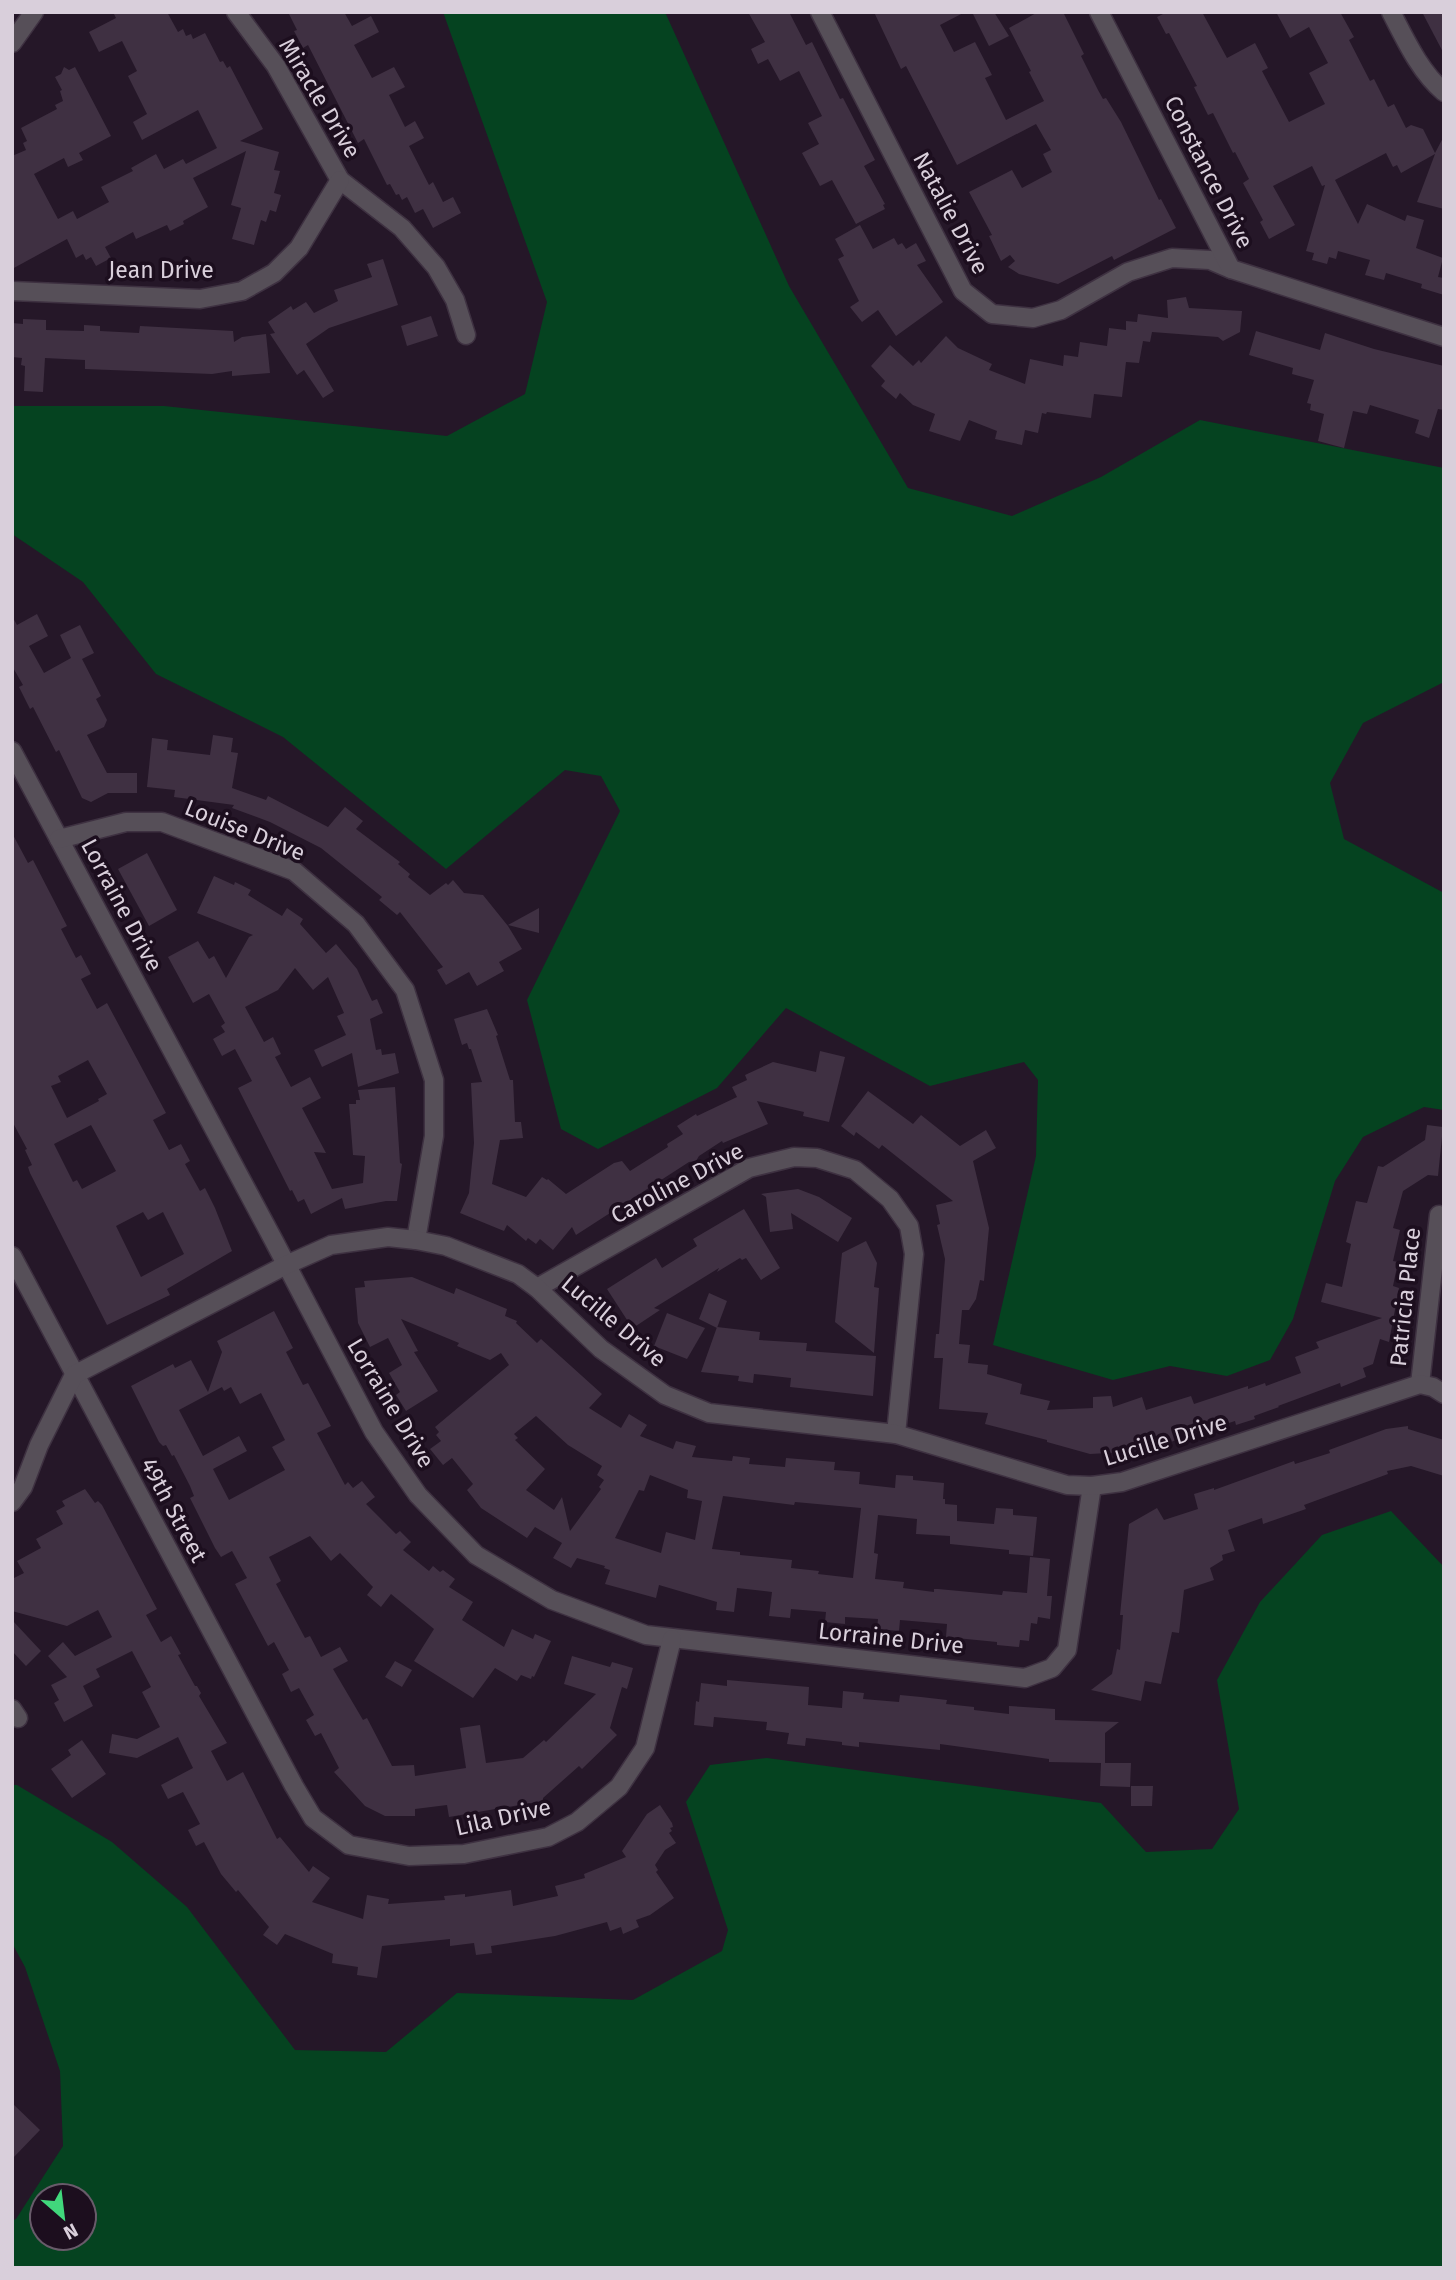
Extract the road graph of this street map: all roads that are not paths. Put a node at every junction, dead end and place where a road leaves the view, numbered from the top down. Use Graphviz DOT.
graph roads {
  1 [pos="34,12"];
  2 [pos="236,12"];
  3 [pos="820,12"];
  4 [pos="1099,12"];
  5 [pos="1391,12"];
  6 [pos="12,43"];
  7 [pos="1444,92"];
  8 [pos="340,180"];
  9 [pos="1231,269"];
  10 [pos="12,291"];
  11 [pos="466,335"];
  12 [pos="1444,337"];
  13 [pos="12,751"];
  14 [pos="59,839"];
  15 [pos="1439,1215"];
  16 [pos="416,1240"];
  17 [pos="12,1256"];
  18 [pos="286,1265"];
  19 [pos="537,1288"];
  20 [pos="74,1375"];
  21 [pos="1420,1384"];
  22 [pos="1444,1394"];
  23 [pos="896,1434"];
  24 [pos="1092,1486"];
  25 [pos="12,1502"];
  26 [pos="673,1639"];
  27 [pos="294,1786"];
  1 -- 6 [label="street"];
  2 -- 8 [label="street, Miracle Drive"];
  3 -- 9 [label="street, Natalie Drive"];
  4 -- 9 [label="street, Constance Drive"];
  5 -- 7 [label="street"];
  8 -- 10 [label="street, Jean Drive"];
  8 -- 11 [label="street, Miracle Drive"];
  9 -- 12 [label="street, Constance Drive"];
  13 -- 14 [label="street, Lorraine Drive"];
  14 -- 16 [label="street, Louise Drive"];
  14 -- 18 [label="street, Lorraine Drive"];
  15 -- 21 [label="street, Patricia Place"];
  16 -- 18 [label="street, Lucille Drive"];
  16 -- 19 [label="street, Lucille Drive"];
  17 -- 20 [label="street, 49th Street"];
  18 -- 20 [label="street, Lucille Drive"];
  18 -- 26 [label="street, Lorraine Drive"];
  19 -- 23 [label="street, Lucille Drive"];
  19 -- 23 [label="street, Caroline Drive"];
  20 -- 25 [label="street"];
  20 -- 27 [label="street, 49th Street"];
  21 -- 22 [label="street"];
  21 -- 24 [label="street, Lucille Drive"];
  23 -- 24 [label="street, Lucille Drive"];
  24 -- 26 [label="street, Lorraine Drive"];
  26 -- 27 [label="street, Lila Drive"];
}
